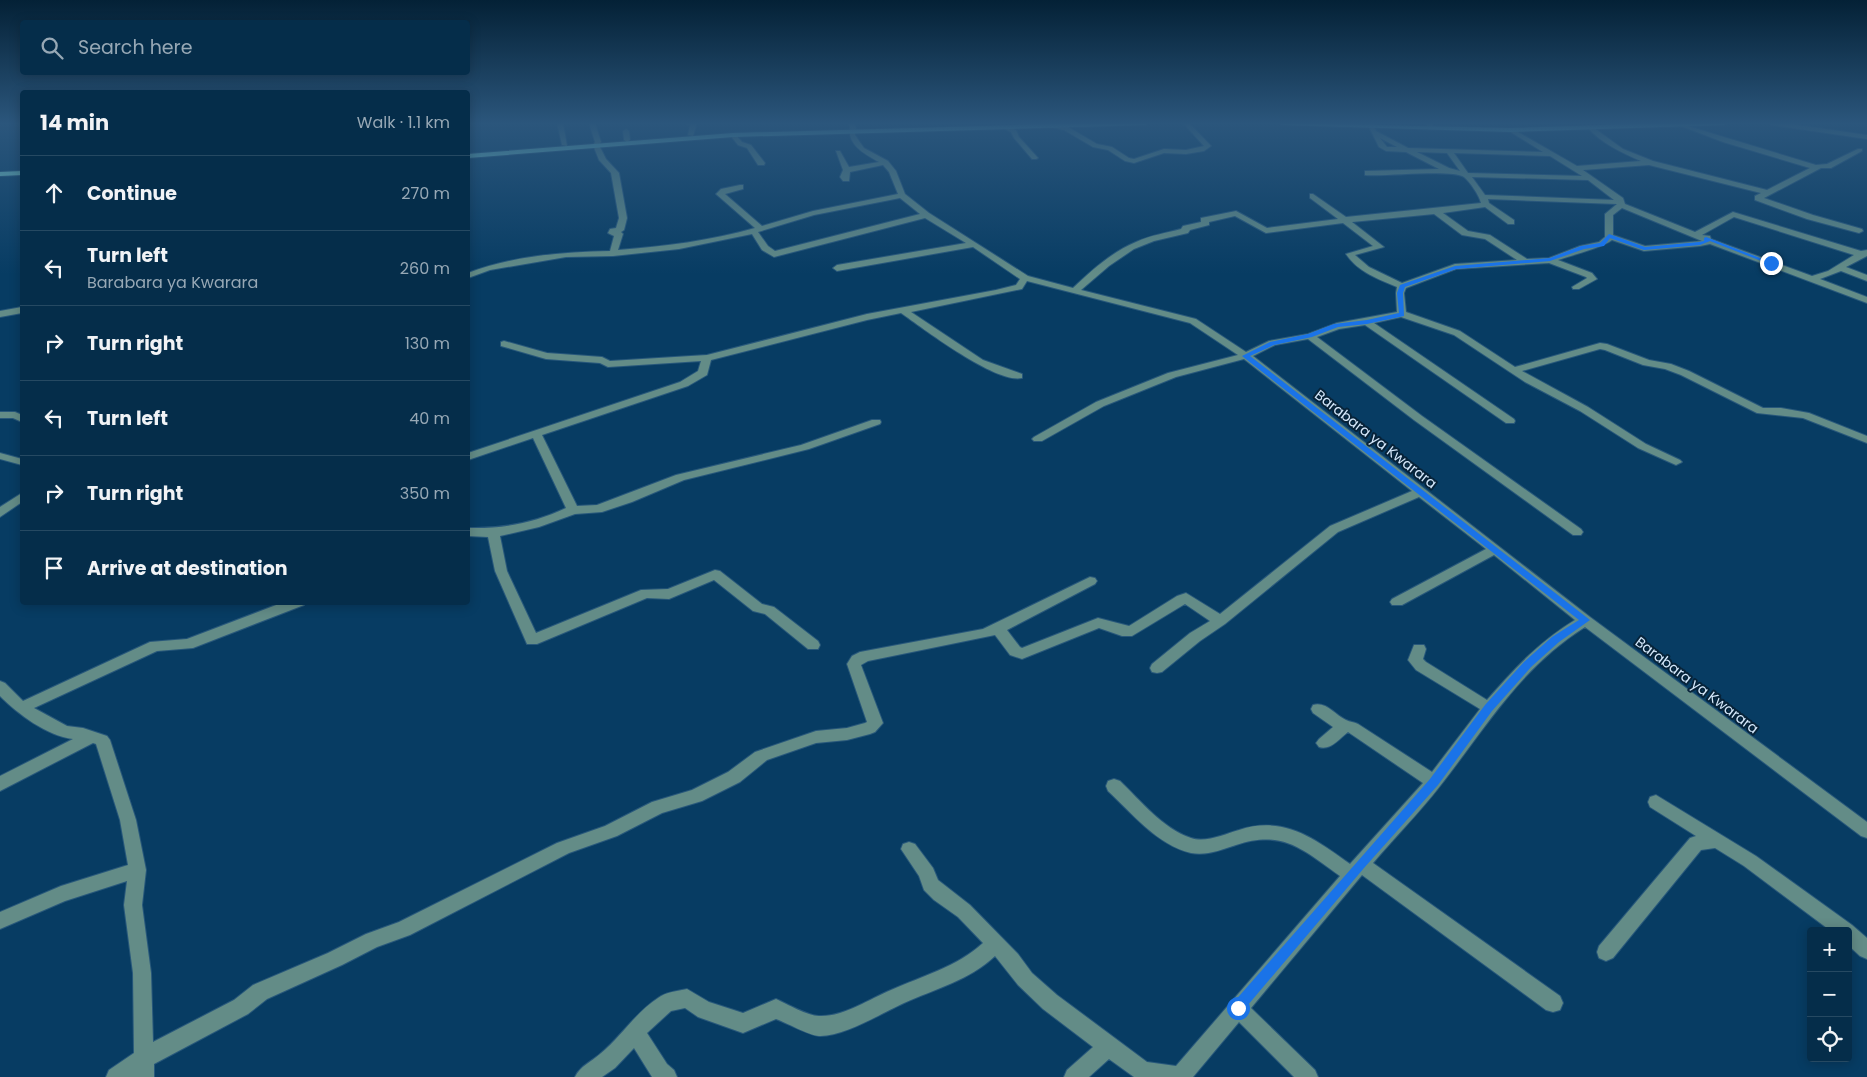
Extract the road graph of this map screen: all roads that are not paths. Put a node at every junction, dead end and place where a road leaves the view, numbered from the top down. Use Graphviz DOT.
graph roads {
  1 [pos="615,173"];
  2 [pos="846,173"];
  3 [pos="893,173"];
  4 [pos="1459,173"];
  5 [pos="1584,173"];
  6 [pos="1691,173"];
  7 [pos="1806,173"];
  8 [pos="0,175"];
  9 [pos="20,175"];
  10 [pos="1466,175"];
  11 [pos="1591,178"];
  12 [pos="846,179"];
  13 [pos="740,187"];
  14 [pos="1766,192"];
  15 [pos="902,195"];
  16 [pos="1313,196"];
  17 [pos="1484,200"];
  18 [pos="1621,204"];
  19 [pos="1435,210"];
  20 [pos="926,215"];
  21 [pos="1344,220"];
  22 [pos="1511,222"];
  23 [pos="757,230"];
  24 [pos="1863,230"];
  25 [pos="1696,234"];
  26 [pos="1609,236"];
  27 [pos="1706,238"];
  28 [pos="974,244"];
  29 [pos="613,253"];
  30 [pos="1864,254"];
  31 [pos="1550,260"];
  32 [pos="1526,262"];
  33 [pos="1839,267"];
  34 [pos="837,268"];
  35 [pos="470,275"];
  36 [pos="1024,278"];
  37 [pos="1867,278"];
  38 [pos="1813,279"];
  39 [pos="1402,286"];
  40 [pos="1576,287"];
  41 [pos="1075,291"];
  42 [pos="1867,300"];
  43 [pos="20,310"];
  44 [pos="904,311"];
  45 [pos="0,314"];
  46 [pos="1402,314"];
  47 [pos="1367,322"];
  48 [pos="1310,336"];
  49 [pos="504,344"];
  50 [pos="1246,356"];
  51 [pos="707,358"];
  52 [pos="1515,370"];
  53 [pos="1018,376"];
  54 [pos="0,415"];
  55 [pos="20,418"];
  56 [pos="1510,421"];
  57 [pos="876,422"];
  58 [pos="536,434"];
  59 [pos="1038,439"];
  60 [pos="1867,440"];
  61 [pos="0,456"];
  62 [pos="470,456"];
  63 [pos="20,461"];
  64 [pos="1676,462"];
  65 [pos="1419,492"];
  66 [pos="20,498"];
  67 [pos="573,510"];
  68 [pos="0,513"];
  69 [pos="470,532"];
  70 [pos="493,532"];
  71 [pos="1577,532"];
  72 [pos="1494,550"];
  73 [pos="1090,580"];
  74 [pos="1397,602"];
  75 [pos="291,605"];
  76 [pos="1220,620"];
  77 [pos="1585,620"];
  78 [pos="998,629"];
  79 [pos="812,645"];
  80 [pos="1419,649"];
  81 [pos="1157,668"];
  82 [pos="0,687"];
  83 [pos="21,708"];
  84 [pos="1489,708"];
  85 [pos="1318,709"];
  86 [pos="1345,726"];
  87 [pos="89,738"];
  88 [pos="1324,743"];
  89 [pos="1434,782"];
  90 [pos="0,784"];
  91 [pos="1114,786"];
  92 [pos="1656,802"];
  93 [pos="1867,831"];
  94 [pos="1717,840"];
  95 [pos="909,849"];
  96 [pos="137,870"];
  97 [pos="1356,870"];
  98 [pos="0,922"];
  99 [pos="1840,927"];
  100 [pos="1852,936"];
  101 [pos="995,944"];
  102 [pos="1867,950"];
  103 [pos="1606,952"];
  104 [pos="1553,1003"];
  105 [pos="1238,1008"];
  106 [pos="635,1032"];
  107 [pos="1108,1046"];
  108 [pos="144,1058"];
  109 [pos="116,1077"];
  110 [pos="144,1077"];
  111 [pos="585,1077"];
  112 [pos="667,1077"];
  113 [pos="1074,1077"];
  114 [pos="1308,1077"];
  1 -- 29 [label="street"];
  2 -- 12 [label="street"];
  3 -- 15 [label="street, Barabara ya Kwarara"];
  4 -- 10 [label="street"];
  5 -- 11 [label="street"];
  6 -- 14 [label="street"];
  7 -- 14 [label="street"];
  8 -- 9 [label="main road"];
  10 -- 11 [label="street"];
  10 -- 17 [label="street"];
  11 -- 18 [label="street"];
  13 -- 23 [label="street"];
  14 -- 24 [label="street"];
  15 -- 20 [label="street, Barabara ya Kwarara"];
  15 -- 23 [label="street"];
  16 -- 21 [label="street"];
  17 -- 18 [label="street"];
  17 -- 19 [label="street"];
  17 -- 22 [label="street"];
  18 -- 25 [label="street"];
  18 -- 26 [label="street"];
  19 -- 21 [label="street"];
  19 -- 32 [label="street"];
  20 -- 23 [label="street"];
  20 -- 28 [label="street, Barabara ya Kwarara"];
  21 -- 39 [label="street"];
  21 -- 41 [label="street"];
  23 -- 29 [label="street"];
  25 -- 27 [label="street"];
  25 -- 30 [label="street"];
  26 -- 27 [label="street"];
  26 -- 31 [label="street"];
  27 -- 38 [label="street"];
  28 -- 34 [label="street"];
  28 -- 36 [label="street, Barabara ya Kwarara"];
  29 -- 35 [label="street"];
  30 -- 33 [label="street"];
  31 -- 32 [label="street"];
  31 -- 40 [label="street"];
  32 -- 39 [label="street"];
  33 -- 37 [label="street"];
  33 -- 38 [label="street"];
  36 -- 41 [label="street, Barabara ya Kwarara"];
  36 -- 44 [label="street"];
  38 -- 42 [label="street"];
  39 -- 46 [label="street"];
  41 -- 50 [label="street, Barabara ya Kwarara"];
  43 -- 45 [label="street"];
  44 -- 51 [label="street"];
  44 -- 53 [label="street"];
  46 -- 47 [label="street"];
  46 -- 52 [label="street"];
  47 -- 48 [label="street"];
  47 -- 56 [label="street"];
  48 -- 50 [label="street"];
  48 -- 71 [label="street"];
  49 -- 51 [label="street"];
  50 -- 59 [label="street"];
  50 -- 65 [label="street, Barabara ya Kwarara"];
  51 -- 58 [label="street"];
  52 -- 60 [label="street"];
  52 -- 64 [label="street"];
  54 -- 55 [label="street"];
  57 -- 67 [label="street"];
  58 -- 62 [label="street"];
  58 -- 67 [label="street"];
  61 -- 63 [label="street"];
  65 -- 72 [label="street, Barabara ya Kwarara"];
  65 -- 76 [label="street"];
  66 -- 68 [label="street"];
  67 -- 70 [label="street"];
  69 -- 70 [label="street"];
  70 -- 79 [label="street"];
  72 -- 74 [label="street"];
  72 -- 77 [label="street, Barabara ya Kwarara"];
  73 -- 78 [label="street"];
  75 -- 83 [label="street"];
  76 -- 78 [label="street"];
  76 -- 81 [label="street"];
  77 -- 84 [label="street"];
  77 -- 93 [label="street, Barabara ya Kwarara"];
  78 -- 108 [label="street"];
  80 -- 84 [label="street"];
  82 -- 83 [label="street"];
  83 -- 87 [label="street"];
  84 -- 89 [label="street"];
  85 -- 86 [label="street"];
  86 -- 88 [label="street"];
  86 -- 89 [label="street"];
  87 -- 90 [label="street"];
  87 -- 96 [label="street"];
  89 -- 97 [label="street"];
  91 -- 97 [label="street"];
  92 -- 94 [label="street"];
  94 -- 99 [label="street"];
  94 -- 103 [label="street"];
  95 -- 101 [label="street"];
  96 -- 98 [label="street"];
  96 -- 108 [label="street"];
  97 -- 104 [label="street"];
  97 -- 105 [label="street"];
  100 -- 102 [label="street"];
  101 -- 106 [label="street"];
  101 -- 107 [label="street"];
  105 -- 107 [label="street"];
  105 -- 114 [label="street"];
  106 -- 111 [label="street"];
  106 -- 112 [label="street"];
  107 -- 113 [label="street"];
  108 -- 109 [label="street"];
  108 -- 110 [label="street"];
}
